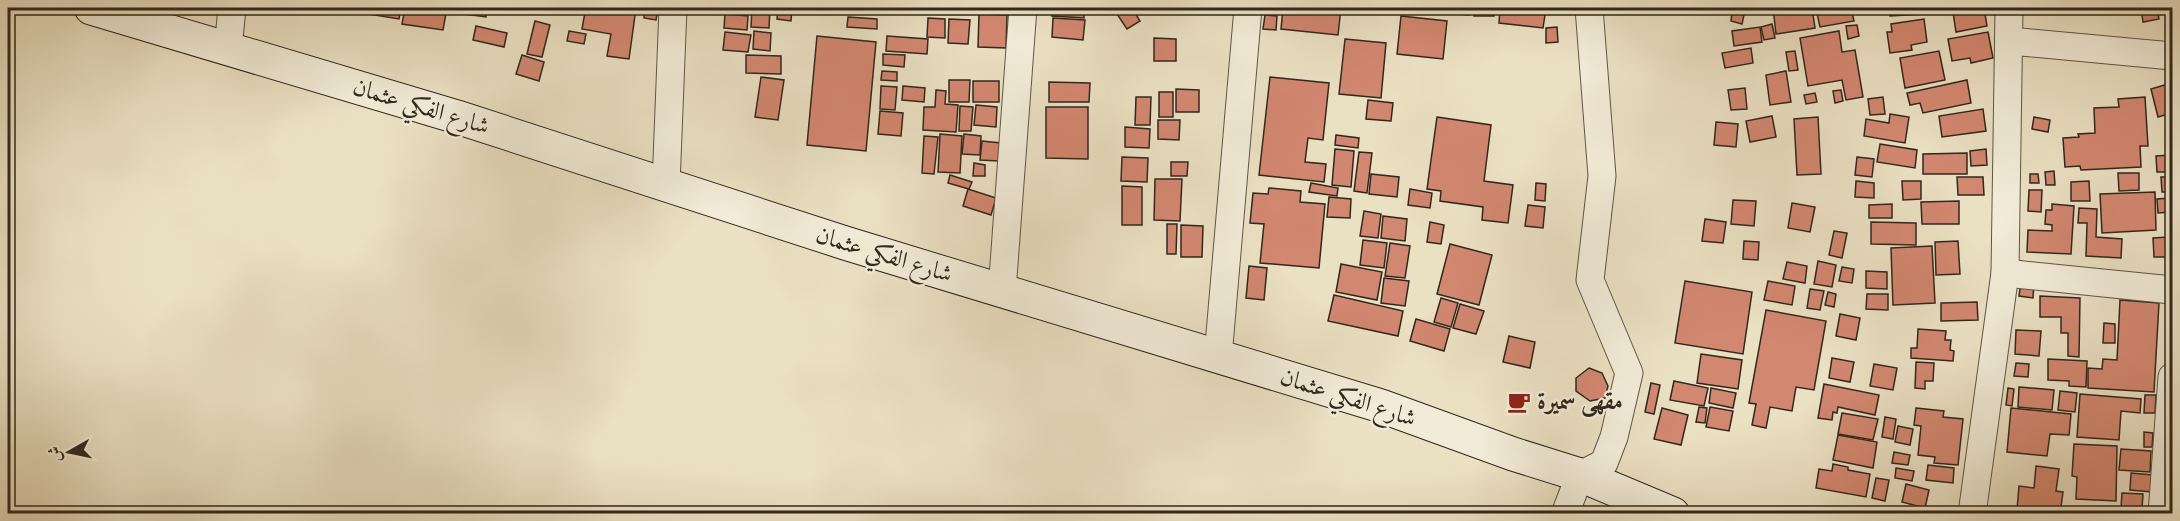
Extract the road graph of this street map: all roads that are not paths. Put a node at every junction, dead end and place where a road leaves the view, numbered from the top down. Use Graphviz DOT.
graph roads {
  1 [pos="91,8"];
  2 [pos="232,8"];
  3 [pos="673,8"];
  4 [pos="1023,8"];
  5 [pos="1248,8"];
  6 [pos="1588,8"];
  7 [pos="2009,8"];
  8 [pos="2010,41"];
  9 [pos="228,49"];
  10 [pos="2172,56"];
  11 [pos="666,185"];
  12 [pos="2005,273"];
  13 [pos="2172,290"];
  14 [pos="1002,291"];
  15 [pos="1218,357"];
  16 [pos="2172,377"];
  17 [pos="1580,475"];
  18 [pos="1565,513"];
  19 [pos="1673,513"];
  20 [pos="1972,513"];
  21 [pos="2162,513"];
  1 -- 9 [label="street, شارع الفكي عثمان"];
  2 -- 9 [label="street"];
  3 -- 11 [label="street"];
  4 -- 14 [label="street"];
  5 -- 15 [label="street"];
  6 -- 17 [label="street"];
  7 -- 8 [label="street"];
  8 -- 10 [label="street"];
  8 -- 12 [label="street"];
  9 -- 11 [label="street, شارع الفكي عثمان"];
  11 -- 14 [label="street, شارع الفكي عثمان"];
  12 -- 13 [label="street"];
  12 -- 20 [label="street"];
  14 -- 15 [label="street, شارع الفكي عثمان"];
  15 -- 17 [label="street, شارع الفكي عثمان"];
  16 -- 21 [label="street"];
  17 -- 18 [label="street"];
  17 -- 19 [label="street, شارع الفكي عثمان"];
}
